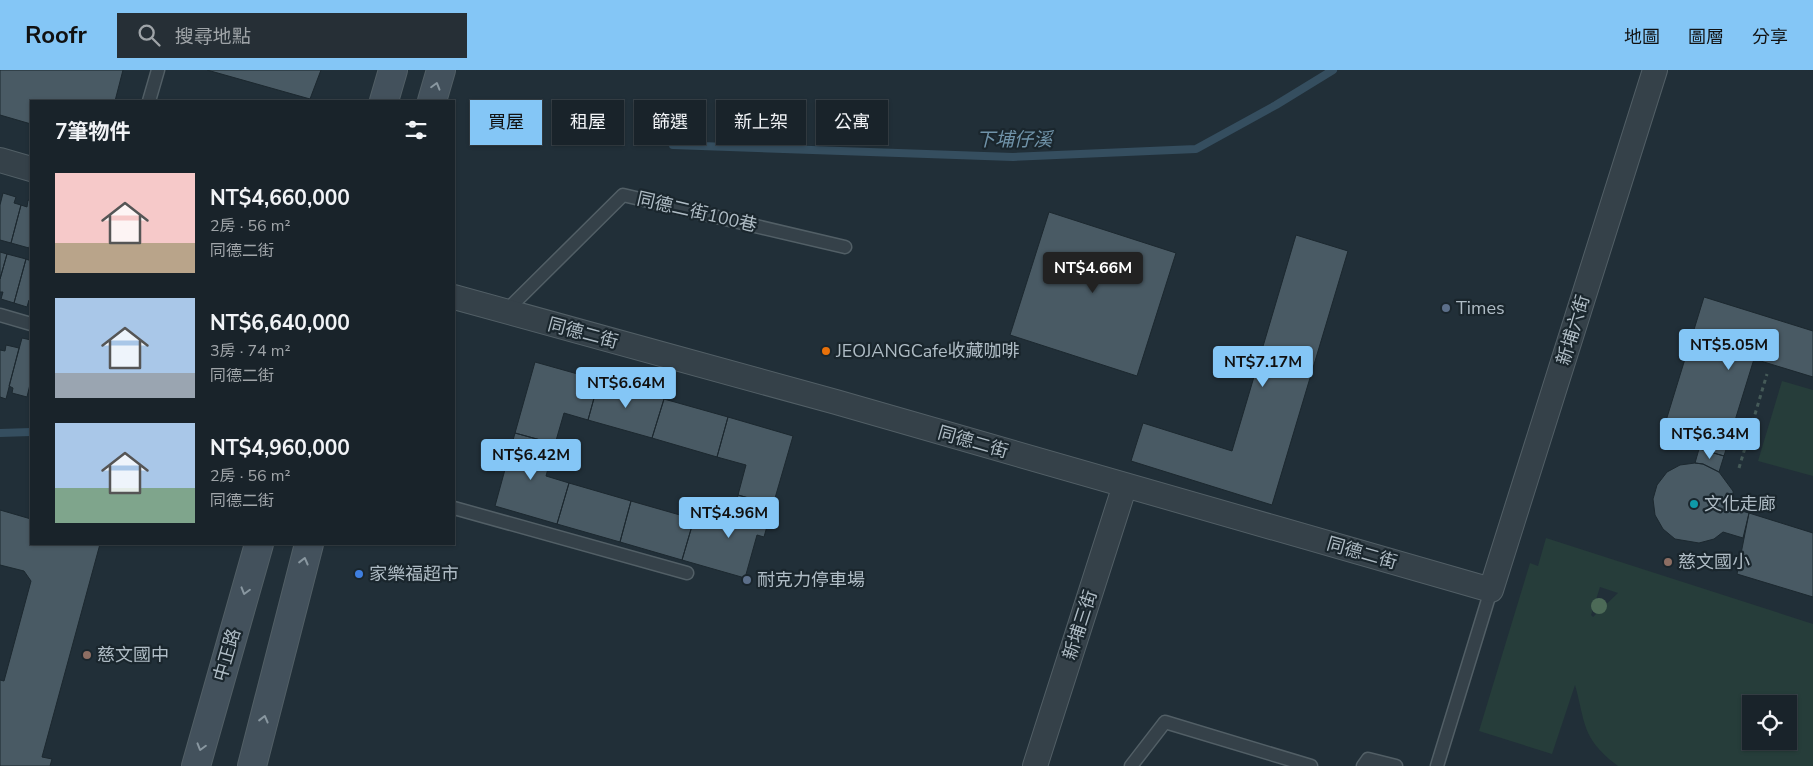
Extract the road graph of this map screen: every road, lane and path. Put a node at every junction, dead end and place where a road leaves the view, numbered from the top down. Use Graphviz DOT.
graph roads {
  1 [pos="158,70"];
  2 [pos="393,70"];
  3 [pos="441,70"];
  4 [pos="1655,70"];
  5 [pos="149,100"];
  6 [pos="384,100"];
  7 [pos="432,100"];
  8 [pos="0,160"];
  9 [pos="30,169"];
  10 [pos="845,247"];
  11 [pos="455,297"];
  12 [pos="505,312"];
  13 [pos="0,315"];
  14 [pos="30,324"];
  15 [pos="1767,374"];
  16 [pos="1739,468"];
  17 [pos="1125,485"];
  18 [pos="455,508"];
  19 [pos="259,545"];
  20 [pos="309,545"];
  21 [pos="687,573"];
  22 [pos="1491,590"];
  23 [pos="196,766"];
  24 [pos="252,766"];
  25 [pos="1036,766"];
  26 [pos="1132,766"];
  27 [pos="1311,766"];
  28 [pos="1363,766"];
  29 [pos="1396,766"];
  30 [pos="1437,766"];
  1 -- 5 [label="lane"];
  2 -- 6 [label="street"];
  7 -- 3 [label="street, one-way"];
  4 -- 22 [label="street, 新埔六街"];
  8 -- 9 [label="street"];
  10 -- 12 [label="lane, 同德二街100巷"];
  11 -- 12 [label="street, 同德二街"];
  12 -- 17 [label="street, 同德二街"];
  13 -- 14 [label="lane"];
  15 -- 16 [label="path"];
  17 -- 22 [label="street, 同德二街"];
  17 -- 25 [label="street, 新埔三街"];
  18 -- 21 [label="lane"];
  19 -- 23 [label="street, 中正路, one-way"];
  24 -- 20 [label="street, one-way"];
  22 -- 30 [label="lane"];
  26 -- 27 [label="lane"];
  28 -- 29 [label="lane"];
}
